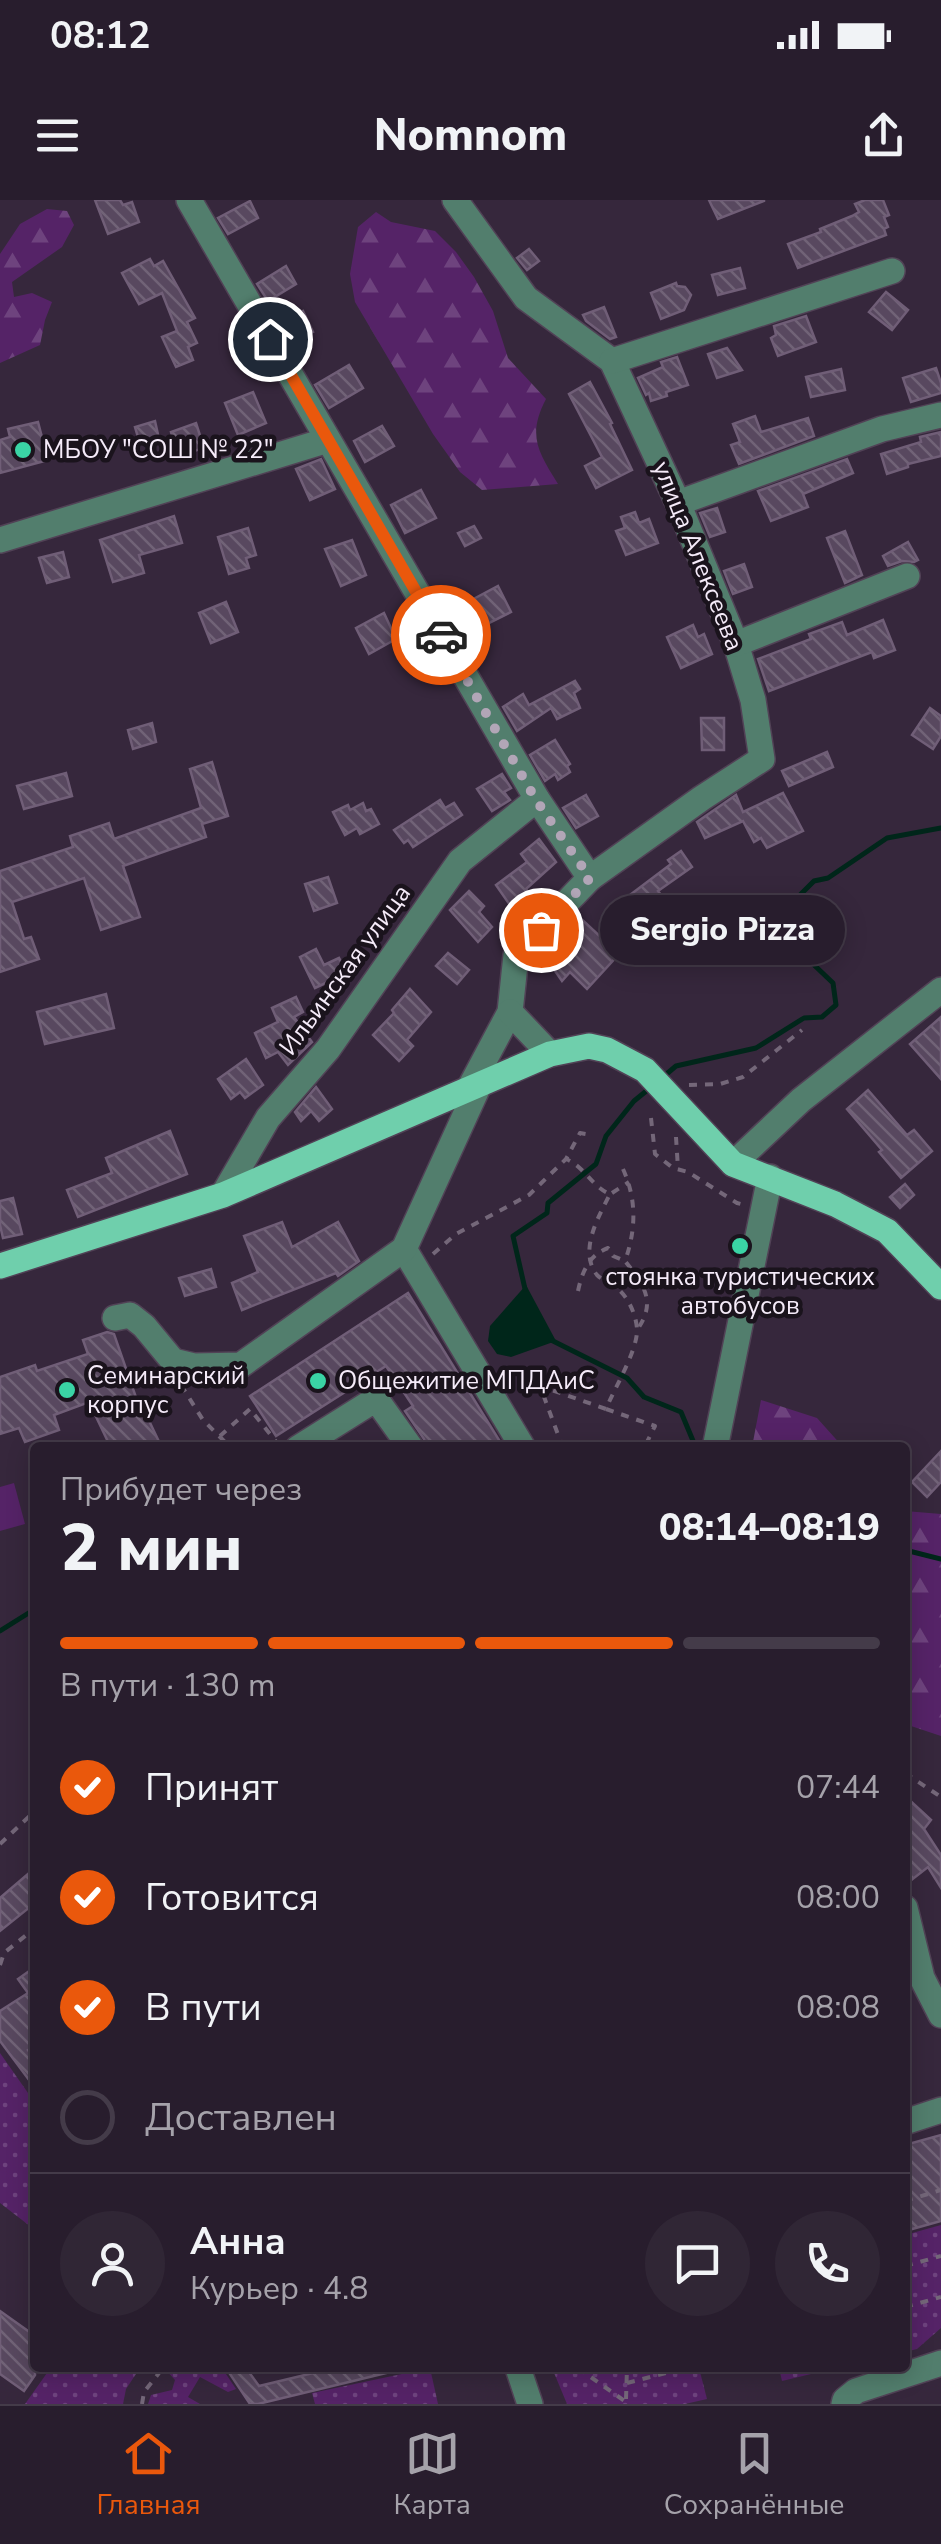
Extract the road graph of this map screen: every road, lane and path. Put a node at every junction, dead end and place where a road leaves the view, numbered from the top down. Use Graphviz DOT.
graph roads {
  1 [pos="189,200"];
  2 [pos="455,200"];
  3 [pos="892,270"];
  4 [pos="612,360"];
  5 [pos="941,414"];
  6 [pos="328,440"];
  7 [pos="678,503"];
  8 [pos="0,540"];
  9 [pos="907,576"];
  10 [pos="736,644"];
  11 [pos="536,800"];
  12 [pos="590,878"];
  13 [pos="941,990"];
  14 [pos="510,1012"];
  15 [pos="802,1030"];
  16 [pos="550,1054"];
  17 [pos="474,1087"];
  18 [pos="680,1092"];
  19 [pos="651,1118"];
  20 [pos="676,1133"];
  21 [pos="592,1135"];
  22 [pos="566,1159"];
  23 [pos="733,1164"];
  24 [pos="623,1169"];
  25 [pos="678,1169"];
  26 [pos="770,1177"];
  27 [pos="629,1182"];
  28 [pos="610,1194"];
  29 [pos="223,1195"];
  30 [pos="763,1209"];
  31 [pos="404,1249"];
  32 [pos="591,1260"];
  33 [pos="625,1261"];
  34 [pos="0,1266"];
  35 [pos="418,1274"];
  36 [pos="941,1287"];
  37 [pos="578,1291"];
  38 [pos="114,1318"];
  39 [pos="637,1330"];
  40 [pos="173,1361"];
  41 [pos="606,1409"];
  42 [pos="220,1436"];
  43 [pos="226,1442"];
  44 [pos="275,1442"];
  45 [pos="308,1442"];
  46 [pos="407,1442"];
  47 [pos="519,1442"];
  48 [pos="561,1442"];
  49 [pos="647,1442"];
  50 [pos="717,1442"];
  51 [pos="910,1777"];
  52 [pos="941,1797"];
  53 [pos="30,1815"];
  54 [pos="0,1844"];
  55 [pos="910,1929"];
  56 [pos="30,1932"];
  57 [pos="0,1965"];
  58 [pos="941,2015"];
  59 [pos="941,2110"];
  60 [pos="910,2120"];
  61 [pos="941,2190"];
  62 [pos="910,2199"];
  63 [pos="941,2256"];
  64 [pos="910,2265"];
  65 [pos="941,2298"];
  66 [pos="910,2306"];
  67 [pos="941,2364"];
  68 [pos="519,2372"];
  69 [pos="583,2372"];
  70 [pos="627,2372"];
  71 [pos="669,2372"];
  72 [pos="159,2373"];
  73 [pos="626,2383"];
  74 [pos="626,2403"];
  75 [pos="142,2404"];
  76 [pos="530,2404"];
  77 [pos="844,2404"];
  1 -- 6 [label="street"];
  2 -- 4 [label="street"];
  3 -- 4 [label="street"];
  4 -- 7 [label="street, улица Алексеева"];
  5 -- 7 [label="street"];
  6 -- 8 [label="street"];
  6 -- 11 [label="street"];
  7 -- 10 [label="street, улица Алексеева"];
  9 -- 10 [label="street"];
  10 -- 12 [label="street, улица Алексеева"];
  11 -- 12 [label="street"];
  11 -- 29 [label="street, Ильинская улица"];
  12 -- 14 [label="street"];
  13 -- 23 [label="street"];
  14 -- 16 [label="street"];
  14 -- 17 [label="street"];
  15 -- 18 [label="path"];
  16 -- 17 [label="main road"];
  16 -- 18 [label="main road"];
  17 -- 29 [label="main road"];
  17 -- 31 [label="street"];
  18 -- 23 [label="main road"];
  19 -- 25 [label="path"];
  20 -- 25 [label="path"];
  21 -- 22 [label="path"];
  22 -- 28 [label="path"];
  22 -- 35 [label="path"];
  23 -- 26 [label="main road"];
  24 -- 27 [label="path"];
  25 -- 30 [label="path"];
  26 -- 30 [label="street"];
  26 -- 36 [label="main road"];
  27 -- 28 [label="path"];
  27 -- 33 [label="path"];
  28 -- 32 [label="path"];
  29 -- 34 [label="main road"];
  30 -- 50 [label="street"];
  31 -- 35 [label="street"];
  31 -- 40 [label="street"];
  32 -- 33 [label="path"];
  32 -- 37 [label="path"];
  32 -- 39 [label="path"];
  33 -- 39 [label="path"];
  35 -- 47 [label="street"];
  38 -- 40 [label="street"];
  39 -- 41 [label="path"];
  40 -- 42 [label="path"];
  41 -- 48 [label="path"];
  41 -- 49 [label="path"];
  42 -- 43 [label="path"];
  42 -- 44 [label="path"];
  45 -- 46 [label="street"];
  51 -- 52 [label="path"];
  53 -- 54 [label="path"];
  55 -- 58 [label="street"];
  56 -- 57 [label="path"];
  59 -- 60 [label="street"];
  61 -- 62 [label="path"];
  63 -- 64 [label="path"];
  65 -- 66 [label="path"];
  67 -- 77 [label="street"];
  68 -- 76 [label="street"];
  69 -- 74 [label="path"];
  70 -- 73 [label="path"];
  71 -- 73 [label="path"];
  72 -- 75 [label="path"];
  73 -- 74 [label="path"];
}
